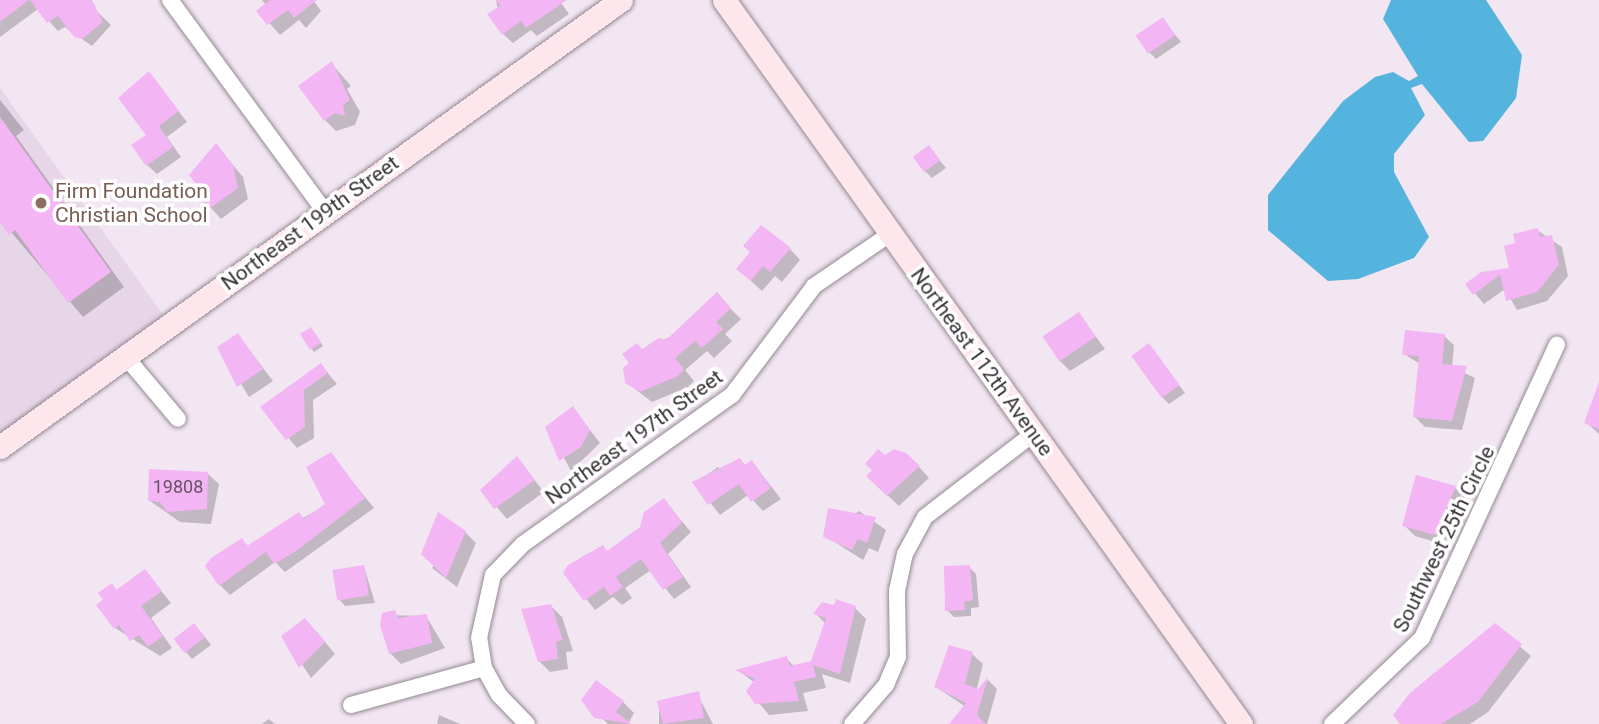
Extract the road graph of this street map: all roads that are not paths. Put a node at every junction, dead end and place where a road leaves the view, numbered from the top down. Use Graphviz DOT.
graph roads {
  1 [pos="170,0"];
  2 [pos="621,0"];
  3 [pos="724,0"];
  4 [pos="326,212"];
  5 [pos="890,234"];
  6 [pos="1557,345"];
  7 [pos="125,356"];
  8 [pos="177,419"];
  9 [pos="1034,433"];
  10 [pos="0,447"];
  11 [pos="484,668"];
  12 [pos="351,705"];
  13 [pos="527,724"];
  14 [pos="852,724"];
  15 [pos="1241,724"];
  16 [pos="1332,724"];
  1 -- 4 [label="street"];
  2 -- 4 [label="street, Northeast 199th Street"];
  3 -- 5 [label="street, Northeast 112th Avenue"];
  4 -- 7 [label="street, Northeast 199th Street"];
  5 -- 9 [label="street, Northeast 112th Avenue"];
  5 -- 11 [label="street, Northeast 197th Street"];
  6 -- 16 [label="street, Southwest 25th Circle"];
  7 -- 8 [label="street"];
  7 -- 10 [label="street, Northeast 199th Street"];
  9 -- 14 [label="street"];
  9 -- 15 [label="street, Northeast 112th Avenue"];
  11 -- 12 [label="street"];
  11 -- 13 [label="street"];
}
